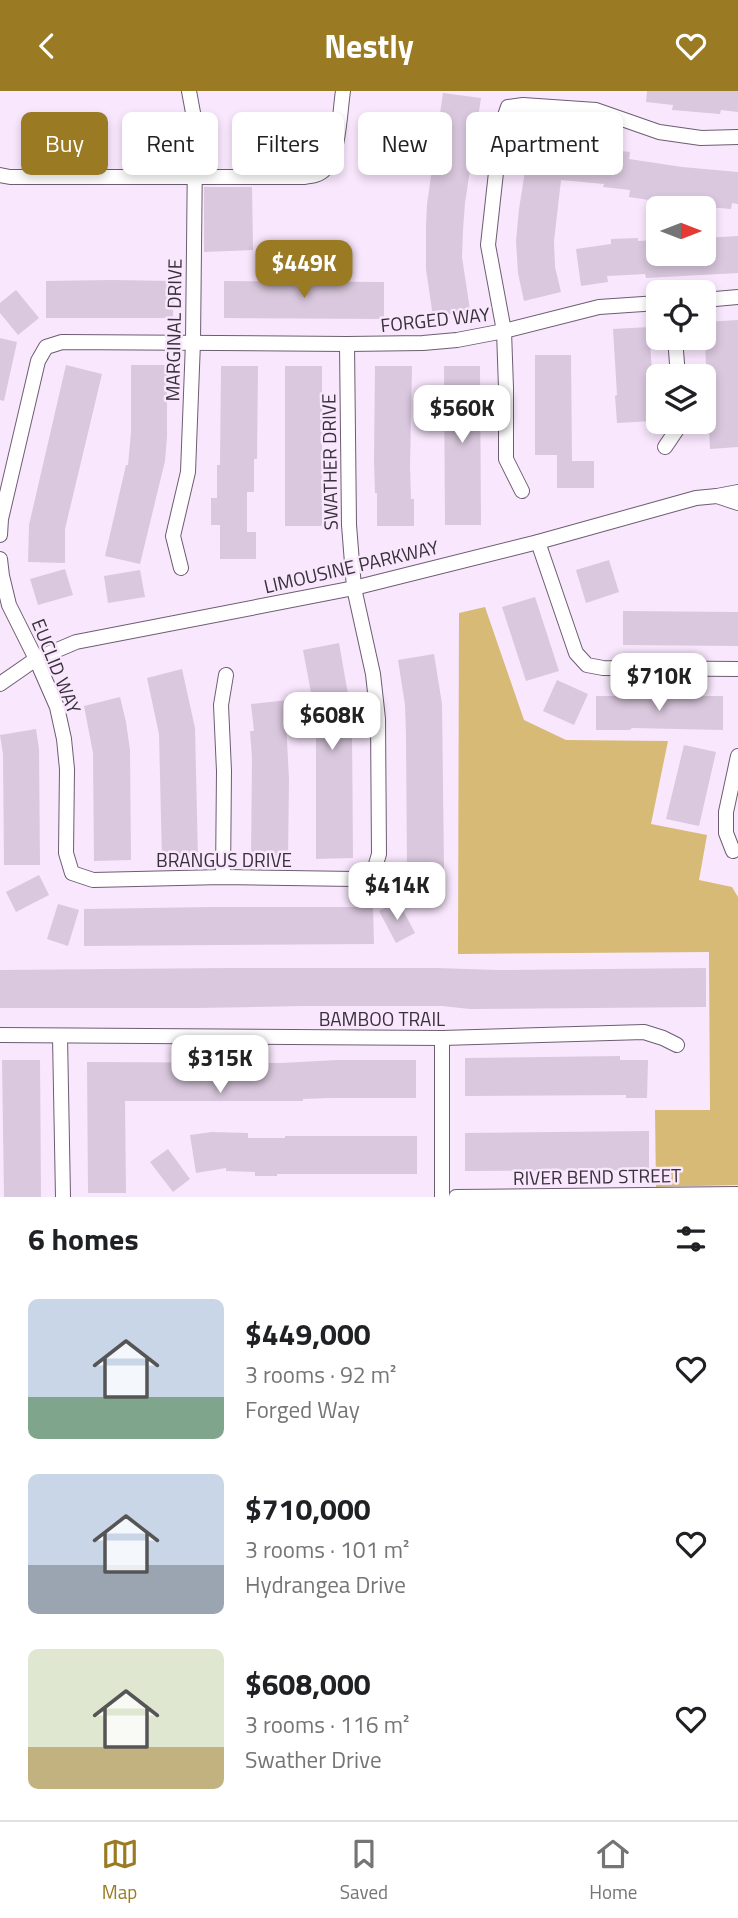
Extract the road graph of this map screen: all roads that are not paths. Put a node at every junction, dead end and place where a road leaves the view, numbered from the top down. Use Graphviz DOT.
graph roads {
  1 [pos="189,91"];
  2 [pos="343,91"];
  3 [pos="738,137"];
  4 [pos="0,175"];
  5 [pos="195,177"];
  6 [pos="738,297"];
  7 [pos="716,299"];
  8 [pos="646,304"];
  9 [pos="504,331"];
  10 [pos="193,342"];
  11 [pos="347,344"];
  12 [pos="674,434"];
  13 [pos="665,447"];
  14 [pos="522,491"];
  15 [pos="738,492"];
  16 [pos="717,496"];
  17 [pos="738,503"];
  18 [pos="0,535"];
  19 [pos="538,542"];
  20 [pos="0,559"];
  21 [pos="181,568"];
  22 [pos="354,588"];
  23 [pos="36,659"];
  24 [pos="738,669"];
  25 [pos="226,675"];
  26 [pos="0,684"];
  27 [pos="738,755"];
  28 [pos="733,851"];
  29 [pos="374,871"];
  30 [pos="72,873"];
  31 [pos="223,877"];
  32 [pos="0,1035"];
  33 [pos="60,1036"];
  34 [pos="442,1038"];
  35 [pos="677,1045"];
  36 [pos="738,1194"];
  37 [pos="565,1196"];
  38 [pos="62,1197"];
  39 [pos="442,1197"];
  40 [pos="456,1197"];
  1 -- 5 [label="street, MARGINAL DRIVE"];
  2 -- 5 [label="street"];
  3 -- 9 [label="street"];
  4 -- 5 [label="street"];
  5 -- 10 [label="street, MARGINAL DRIVE"];
  6 -- 7 [label="street"];
  8 -- 9 [label="street, FORGED WAY"];
  9 -- 11 [label="street, FORGED WAY"];
  9 -- 14 [label="street"];
  10 -- 11 [label="street, FORGED WAY"];
  10 -- 18 [label="street, FORGED WAY"];
  10 -- 21 [label="street, MARGINAL DRIVE"];
  11 -- 22 [label="street, SWATHER DRIVE"];
  12 -- 13 [label="street"];
  15 -- 16 [label="street, LIMOUSINE PARKWAY"];
  16 -- 17 [label="street, LIMOUSINE PARKWAY"];
  16 -- 19 [label="street, LIMOUSINE PARKWAY"];
  19 -- 22 [label="street, LIMOUSINE PARKWAY"];
  19 -- 24 [label="street"];
  20 -- 23 [label="street, EUCLID WAY"];
  22 -- 23 [label="street, LIMOUSINE PARKWAY"];
  22 -- 29 [label="street, SWATHER DRIVE"];
  23 -- 26 [label="street, LIMOUSINE PARKWAY"];
  23 -- 30 [label="street, EUCLID WAY"];
  25 -- 31 [label="street"];
  27 -- 28 [label="street"];
  29 -- 31 [label="street, BRANGUS DRIVE"];
  30 -- 31 [label="street, BRANGUS DRIVE"];
  32 -- 33 [label="street, BAMBOO TRAIL"];
  33 -- 34 [label="street, BAMBOO TRAIL"];
  33 -- 38 [label="street"];
  34 -- 35 [label="street, BAMBOO TRAIL"];
  34 -- 39 [label="street"];
  36 -- 37 [label="street, RIVER BEND STREET"];
  37 -- 40 [label="street, RIVER BEND STREET"];
}
